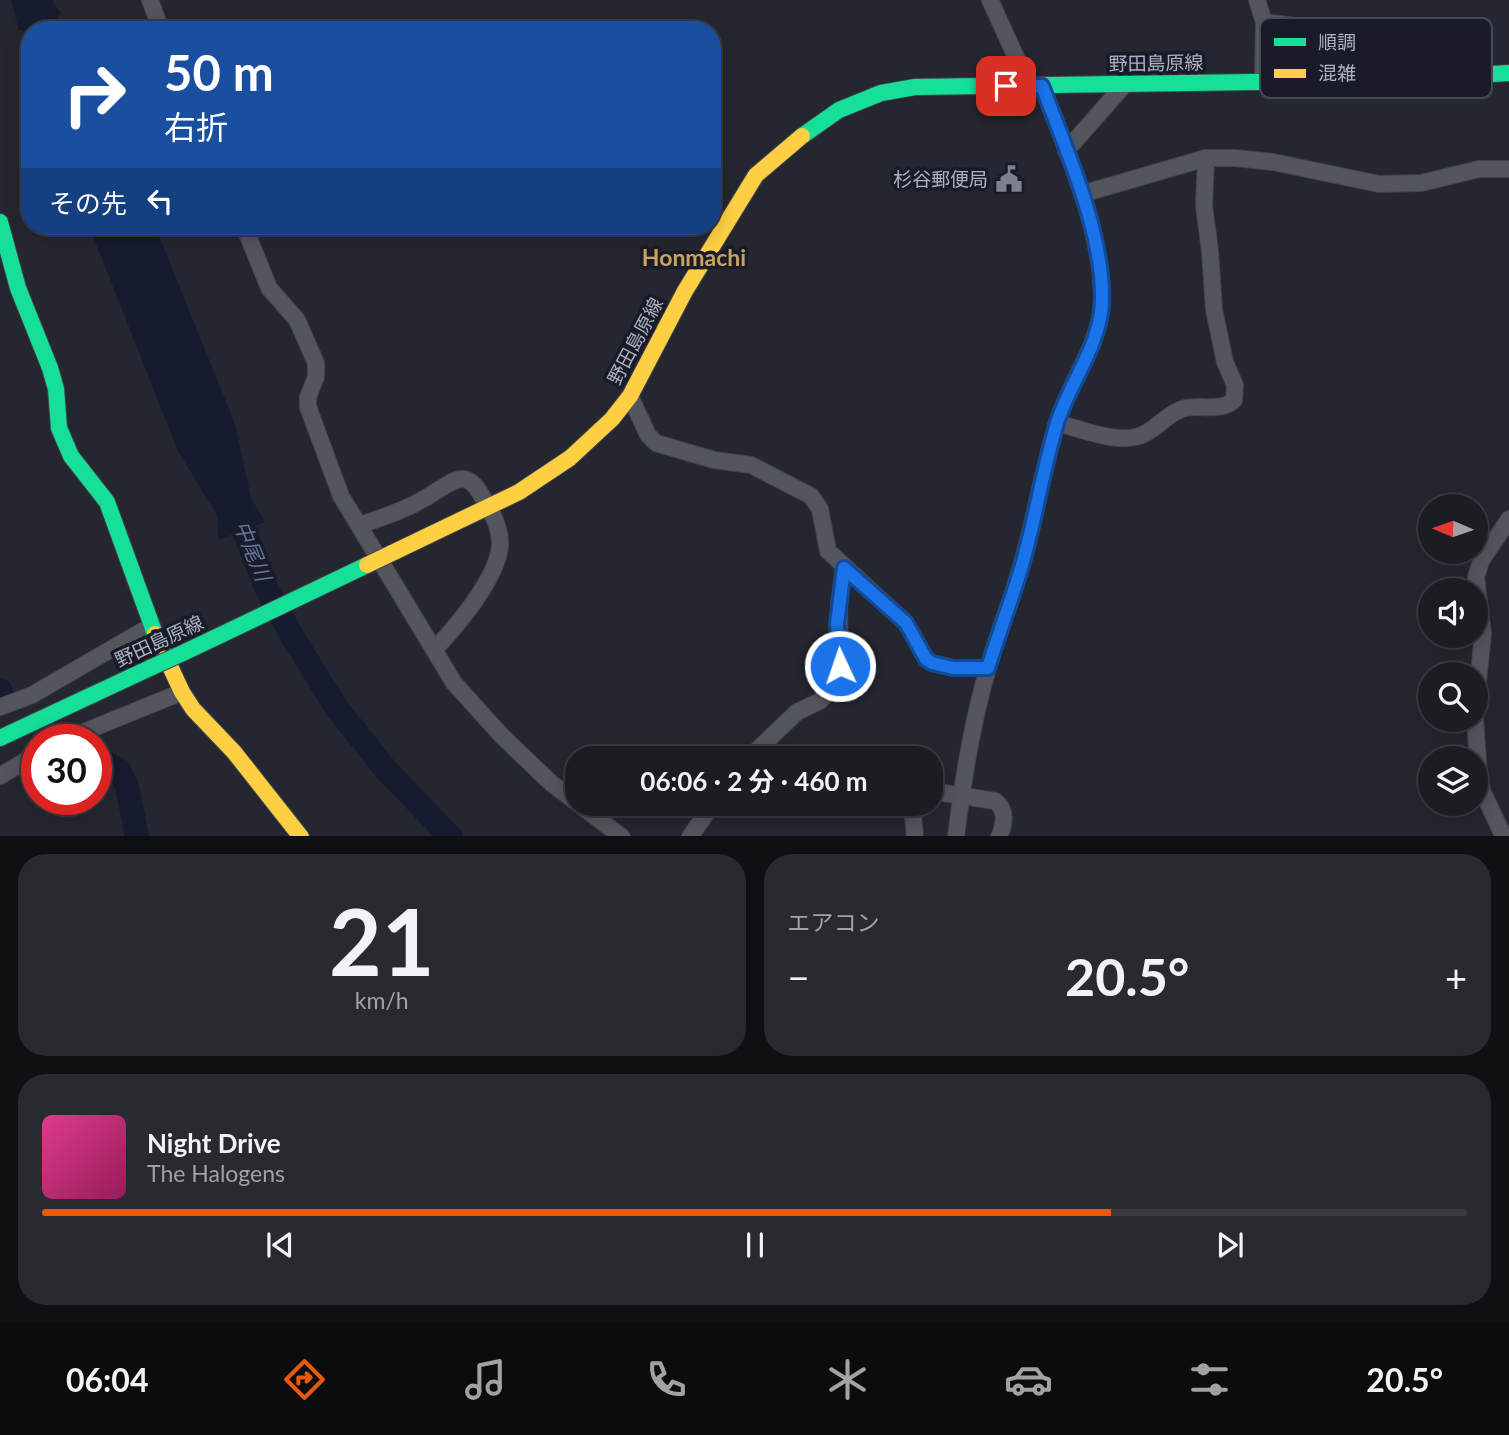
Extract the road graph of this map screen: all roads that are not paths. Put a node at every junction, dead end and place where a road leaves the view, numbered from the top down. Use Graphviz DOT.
graph roads {
  1 [pos="150,0"];
  2 [pos="990,0"];
  3 [pos="1258,0"];
  4 [pos="1263,18"];
  5 [pos="158,21"];
  6 [pos="1260,82"];
  7 [pos="1125,84"];
  8 [pos="1036,86"];
  9 [pos="1066,151"];
  10 [pos="1206,158"];
  11 [pos="1509,169"];
  12 [pos="1082,194"];
  13 [pos="0,222"];
  14 [pos="721,233"];
  15 [pos="247,235"];
  16 [pos="720,235"];
  17 [pos="630,396"];
  18 [pos="1057,423"];
  19 [pos="489,507"];
  20 [pos="1509,519"];
  21 [pos="360,525"];
  22 [pos="844,568"];
  23 [pos="150,626"];
  24 [pos="434,650"];
  25 [pos="1480,662"];
  26 [pos="988,668"];
  27 [pos="182,692"];
  28 [pos="0,707"];
  29 [pos="103,724"];
  30 [pos="1476,732"];
  31 [pos="0,738"];
  32 [pos="762,746"];
  33 [pos="21,764"];
  34 [pos="0,776"];
  35 [pos="943,793"];
  36 [pos="961,796"];
  37 [pos="704,816"];
  38 [pos="913,816"];
  39 [pos="301,836"];
  40 [pos="622,836"];
  41 [pos="690,836"];
  42 [pos="915,836"];
  43 [pos="956,836"];
  44 [pos="999,836"];
  45 [pos="1503,836"];
  1 -- 5 [label="street"];
  2 -- 8 [label="street"];
  3 -- 4 [label="street"];
  6 -- 7 [label="main road, 野田島原線"];
  7 -- 8 [label="main road, 野田島原線"];
  7 -- 9 [label="street"];
  8 -- 9 [label="street"];
  8 -- 14 [label="main road, 野田島原線"];
  9 -- 12 [label="street"];
  10 -- 11 [label="street"];
  10 -- 12 [label="street"];
  10 -- 18 [label="street"];
  12 -- 18 [label="street"];
  13 -- 23 [label="main road"];
  15 -- 21 [label="street"];
  16 -- 17 [label="main road, 野田島原線"];
  17 -- 19 [label="main road, 野田島原線"];
  17 -- 22 [label="street"];
  18 -- 26 [label="street"];
  19 -- 21 [label="street"];
  19 -- 24 [label="street"];
  19 -- 31 [label="main road, 野田島原線, bridge"];
  20 -- 25 [label="street"];
  21 -- 24 [label="street"];
  22 -- 26 [label="street"];
  22 -- 32 [label="street"];
  23 -- 27 [label="main road"];
  23 -- 28 [label="street"];
  24 -- 40 [label="street"];
  26 -- 36 [label="street"];
  27 -- 29 [label="street"];
  27 -- 39 [label="main road"];
  30 -- 45 [label="street"];
  33 -- 34 [label="street"];
  35 -- 36 [label="street"];
  36 -- 43 [label="street"];
  36 -- 44 [label="street"];
  37 -- 41 [label="street"];
  38 -- 42 [label="street"];
}
